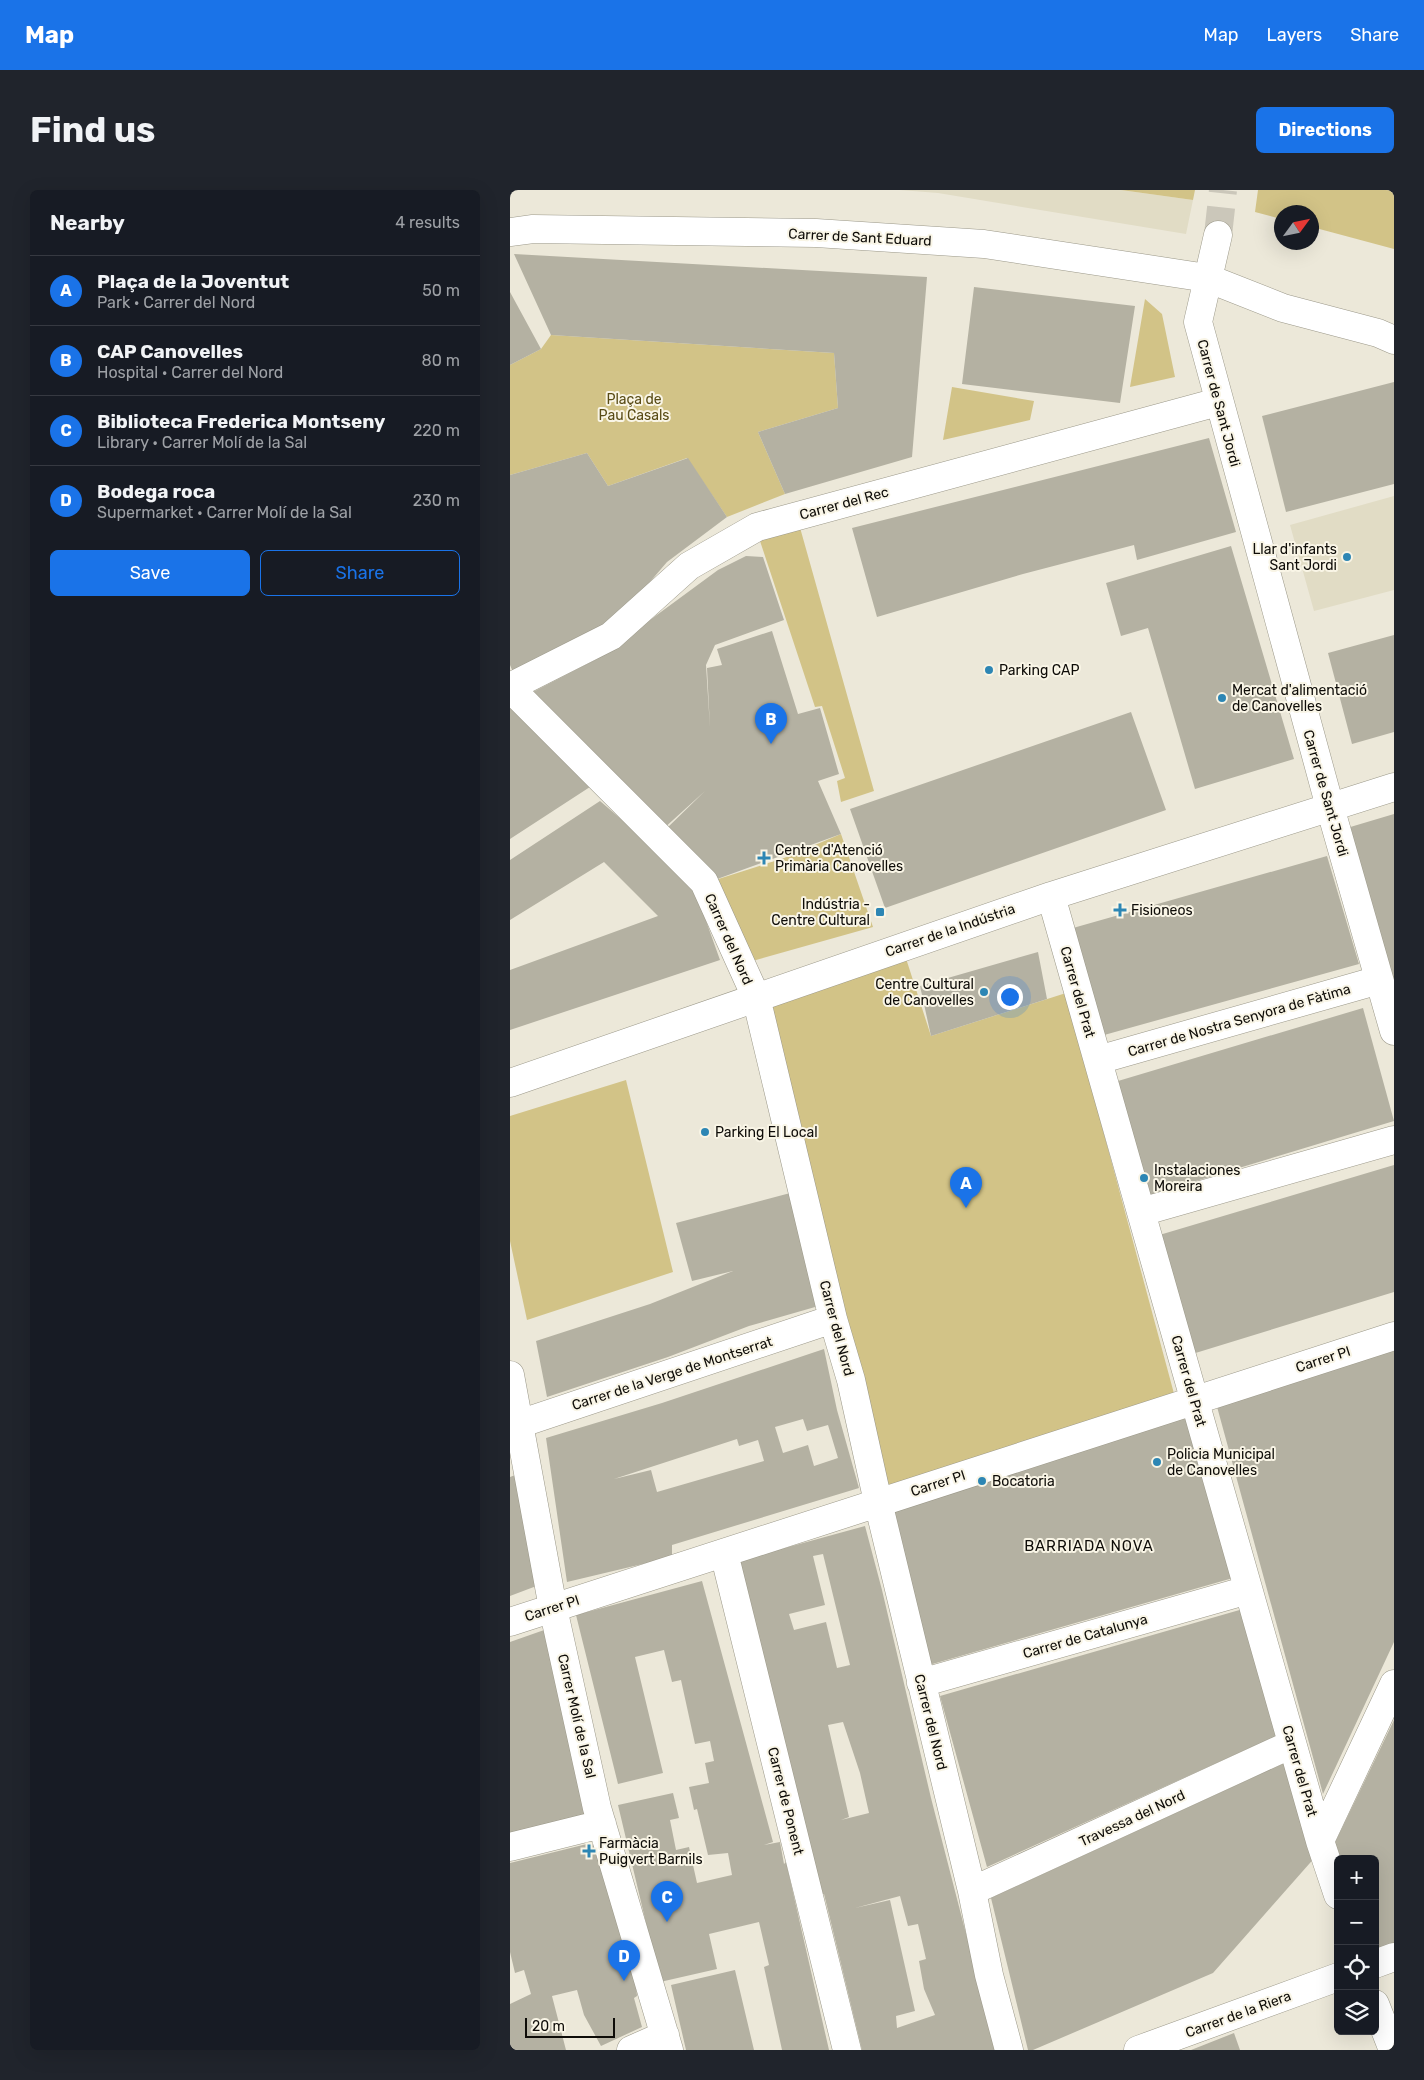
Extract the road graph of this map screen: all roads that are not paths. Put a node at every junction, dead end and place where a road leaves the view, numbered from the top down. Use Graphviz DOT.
graph roads {
  1 [pos="510,232"];
  2 [pos="1218,235"];
  3 [pos="1207,278"];
  4 [pos="1394,340"];
  5 [pos="1218,402"];
  6 [pos="510,688"];
  7 [pos="1394,787"];
  8 [pos="1330,807"];
  9 [pos="1051,896"];
  10 [pos="1379,980"];
  11 [pos="756,997"];
  12 [pos="1394,1031"];
  13 [pos="1098,1060"];
  14 [pos="510,1083"];
  15 [pos="1394,1140"];
  16 [pos="1141,1212"];
  17 [pos="833,1319"];
  18 [pos="1394,1336"];
  19 [pos="510,1375"];
  20 [pos="1195,1401"];
  21 [pos="514,1426"];
  22 [pos="878,1502"];
  23 [pos="724,1553"];
  24 [pos="1248,1590"];
  25 [pos="553,1608"];
  26 [pos="510,1622"];
  27 [pos="921,1683"];
  28 [pos="1394,1684"];
  29 [pos="1292,1744"];
  30 [pos="602,1824"];
  31 [pos="1320,1842"];
  32 [pos="510,1848"];
  33 [pos="1334,1883"];
  34 [pos="972,1891"];
  35 [pos="1394,1957"];
  36 [pos="1379,1963"];
  37 [pos="1334,1978"];
  38 [pos="1379,2014"];
  39 [pos="667,2042"];
  40 [pos="631,2050"];
  41 [pos="847,2050"];
  42 [pos="1009,2050"];
  43 [pos="1138,2050"];
  44 [pos="1393,2050"];
  1 -- 3 [label="street, Carrer de Sant Eduard"];
  2 -- 3 [label="street, Carrer de Sant Jordi"];
  3 -- 4 [label="street, Carrer de Sant Eduard"];
  3 -- 5 [label="street, Carrer de Sant Jordi"];
  5 -- 6 [label="street, Carrer del Rec"];
  5 -- 8 [label="street, Carrer de Sant Jordi"];
  6 -- 11 [label="street, Carrer del Nord"];
  7 -- 8 [label="street, Carrer de la Indústria"];
  8 -- 9 [label="street, Carrer de la Indústria"];
  8 -- 10 [label="street, Carrer de Sant Jordi"];
  9 -- 11 [label="street, Carrer de la Indústria"];
  9 -- 13 [label="street, Carrer del Prat"];
  10 -- 12 [label="street, Carrer de Sant Jordi"];
  10 -- 13 [label="street, Carrer de Nostra Senyora de Fàtima"];
  11 -- 14 [label="street, Carrer de la Indústria"];
  11 -- 17 [label="street, Carrer del Nord"];
  13 -- 16 [label="street, Carrer del Prat"];
  15 -- 16 [label="street"];
  16 -- 20 [label="street, Carrer del Prat"];
  17 -- 21 [label="street, Carrer de la Verge de Montserrat"];
  17 -- 22 [label="street, Carrer del Nord"];
  18 -- 20 [label="street, Carrer PI"];
  19 -- 21 [label="street, Carrer Molí de la Sal"];
  20 -- 22 [label="street, Carrer PI"];
  20 -- 24 [label="street, Carrer del Prat"];
  21 -- 25 [label="street, Carrer Molí de la Sal"];
  22 -- 23 [label="street, Carrer PI"];
  22 -- 27 [label="street, Carrer del Nord"];
  23 -- 25 [label="street, Carrer PI"];
  23 -- 41 [label="street, Carrer de Ponent"];
  24 -- 27 [label="street, Carrer de Catalunya"];
  24 -- 29 [label="street, Carrer del Prat"];
  25 -- 26 [label="street, Carrer PI"];
  25 -- 30 [label="street, Carrer Molí de la Sal"];
  27 -- 34 [label="street, Carrer del Nord"];
  28 -- 31 [label="street"];
  29 -- 31 [label="street, Carrer del Prat"];
  29 -- 34 [label="street, Travessa del Nord"];
  30 -- 32 [label="street"];
  30 -- 39 [label="street, Carrer Molí de la Sal"];
  31 -- 33 [label="street, Carrer del Prat"];
  34 -- 42 [label="street, Carrer del Nord"];
  35 -- 36 [label="street"];
  37 -- 43 [label="street, Carrer de la Riera"];
  38 -- 44 [label="street"];
  39 -- 40 [label="street"];
}
